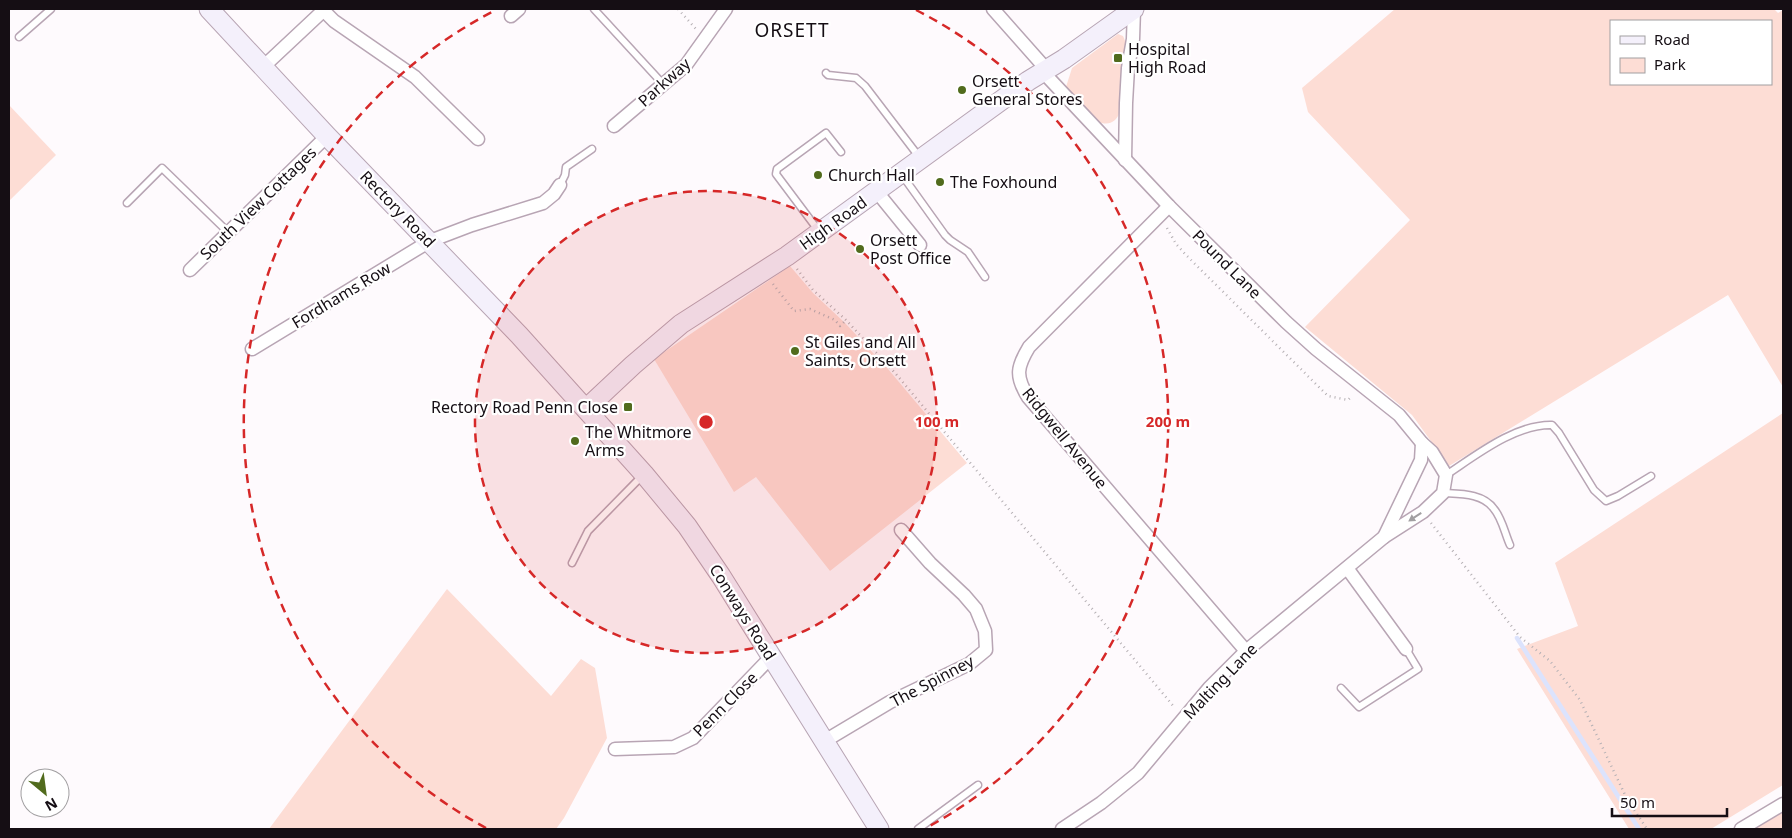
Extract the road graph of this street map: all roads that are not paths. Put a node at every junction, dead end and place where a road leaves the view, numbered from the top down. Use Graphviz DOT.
graph roads {
  1 [pos="51,9"];
  2 [pos="209,9"];
  3 [pos="324,9"];
  4 [pos="594,9"];
  5 [pos="726,9"];
  6 [pos="993,9"];
  7 [pos="1134,9"];
  8 [pos="19,37"];
  9 [pos="262,68"];
  10 [pos="1045,71"];
  11 [pos="826,73"];
  12 [pos="663,84"];
  13 [pos="614,126"];
  14 [pos="327,136"];
  15 [pos="478,139"];
  16 [pos="592,149"];
  17 [pos="841,152"];
  18 [pos="921,159"];
  19 [pos="1125,160"];
  20 [pos="901,174"];
  21 [pos="560,185"];
  22 [pos="877,192"];
  23 [pos="127,203"];
  24 [pos="1169,206"];
  25 [pos="228,232"];
  26 [pos="820,233"];
  27 [pos="430,241"];
  28 [pos="920,245"];
  29 [pos="190,270"];
  30 [pos="985,277"];
  31 [pos="252,349"];
  32 [pos="586,409"];
  33 [pos="1422,443"];
  34 [pos="644,474"];
  35 [pos="1446,475"];
  36 [pos="1651,476"];
  37 [pos="1443,492"];
  38 [pos="901,530"];
  39 [pos="1384,537"];
  40 [pos="1510,545"];
  41 [pos="572,563"];
  42 [pos="1347,568"];
  43 [pos="1406,649"];
  44 [pos="1246,651"];
  45 [pos="771,657"];
  46 [pos="1341,688"];
  47 [pos="823,742"];
  48 [pos="615,749"];
  49 [pos="978,785"];
  50 [pos="1783,804"];
  51 [pos="879,829"];
  52 [pos="918,829"];
  53 [pos="1062,829"];
  54 [pos="1741,829"];
  1 -- 8 [label="lane"];
  2 -- 9 [label="main road, Rectory Road"];
  3 -- 9 [label="street"];
  3 -- 15 [label="street"];
  4 -- 12 [label="lane"];
  5 -- 12 [label="street, Parkway"];
  6 -- 10 [label="street, Pound Lane"];
  7 -- 10 [label="main road, High Road"];
  7 -- 19 [label="street"];
  9 -- 14 [label="main road, Rectory Road"];
  10 -- 18 [label="main road, High Road"];
  10 -- 19 [label="street, Pound Lane"];
  11 -- 18 [label="lane"];
  12 -- 13 [label="street, Parkway"];
  14 -- 25 [label="street, South View Cottages"];
  14 -- 27 [label="main road, Rectory Road"];
  16 -- 21 [label="lane"];
  17 -- 26 [label="lane"];
  18 -- 20 [label="main road, High Road"];
  19 -- 24 [label="street, Pound Lane"];
  20 -- 22 [label="main road, High Road"];
  20 -- 30 [label="lane"];
  21 -- 27 [label="street, Fordhams Row"];
  22 -- 26 [label="main road, High Road"];
  22 -- 28 [label="street"];
  23 -- 25 [label="lane"];
  24 -- 33 [label="street, Pound Lane"];
  24 -- 44 [label="street, Ridgwell Avenue"];
  25 -- 29 [label="street, South View Cottages"];
  26 -- 32 [label="main road, High Road"];
  27 -- 31 [label="street, Fordhams Row"];
  27 -- 32 [label="main road, Rectory Road"];
  32 -- 34 [label="main road, Conways Road"];
  33 -- 35 [label="street, Pound Lane"];
  33 -- 39 [label="street, Malting Lane"];
  34 -- 41 [label="lane"];
  34 -- 45 [label="main road, Conways Road"];
  35 -- 36 [label="lane"];
  35 -- 37 [label="street"];
  37 -- 39 [label="street, Malting Lane, one-way"];
  37 -- 40 [label="lane"];
  38 -- 47 [label="street, The Spinney"];
  39 -- 42 [label="street, Malting Lane"];
  42 -- 43 [label="street"];
  42 -- 44 [label="street, Malting Lane"];
  43 -- 46 [label="lane"];
  44 -- 53 [label="street, Malting Lane"];
  45 -- 47 [label="main road, Conways Road"];
  45 -- 48 [label="street, Penn Close"];
  47 -- 51 [label="main road, Conways Road"];
  49 -- 52 [label="lane"];
  50 -- 54 [label="street"];
}
